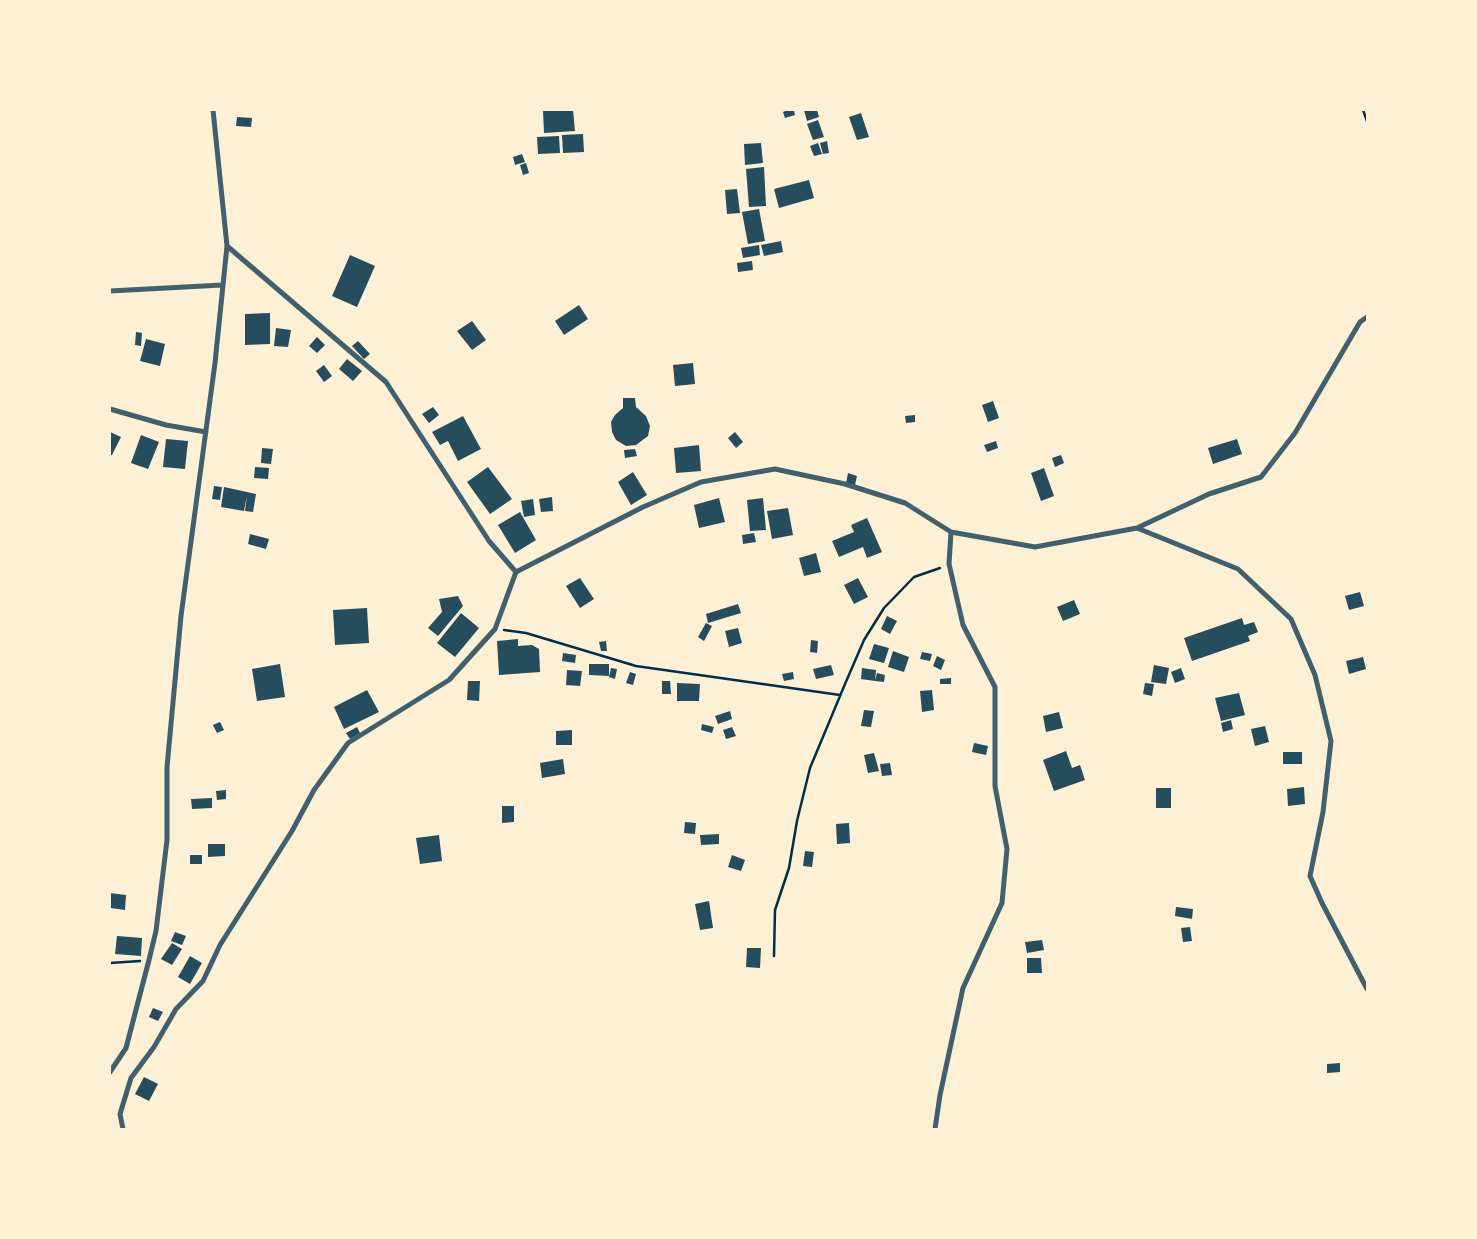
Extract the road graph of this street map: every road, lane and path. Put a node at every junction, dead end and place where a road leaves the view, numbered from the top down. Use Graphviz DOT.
graph roads {
  1 [pos="213,110"];
  2 [pos="1363,110"];
  3 [pos="1367,121"];
  4 [pos="227,246"];
  5 [pos="222,286"];
  6 [pos="110,291"];
  7 [pos="1367,318"];
  8 [pos="110,409"];
  9 [pos="206,432"];
  10 [pos="1137,528"];
  11 [pos="951,532"];
  12 [pos="949,564"];
  13 [pos="516,572"];
  14 [pos="495,629"];
  15 [pos="840,695"];
  16 [pos="774,956"];
  17 [pos="149,960"];
  18 [pos="110,963"];
  19 [pos="1367,989"];
  20 [pos="110,1071"];
  21 [pos="123,1129"];
  22 [pos="935,1129"];
  1 -- 4 [label="street"];
  2 -- 3 [label="path"];
  4 -- 5 [label="street"];
  4 -- 13 [label="street"];
  5 -- 6 [label="street"];
  5 -- 9 [label="street"];
  7 -- 10 [label="street"];
  8 -- 9 [label="street"];
  9 -- 17 [label="street"];
  10 -- 11 [label="street"];
  10 -- 19 [label="street"];
  11 -- 12 [label="street"];
  11 -- 13 [label="street"];
  12 -- 15 [label="path"];
  12 -- 22 [label="street"];
  13 -- 14 [label="street"];
  14 -- 15 [label="path"];
  14 -- 21 [label="street"];
  15 -- 16 [label="path"];
  17 -- 18 [label="path"];
  17 -- 20 [label="street"];
}
